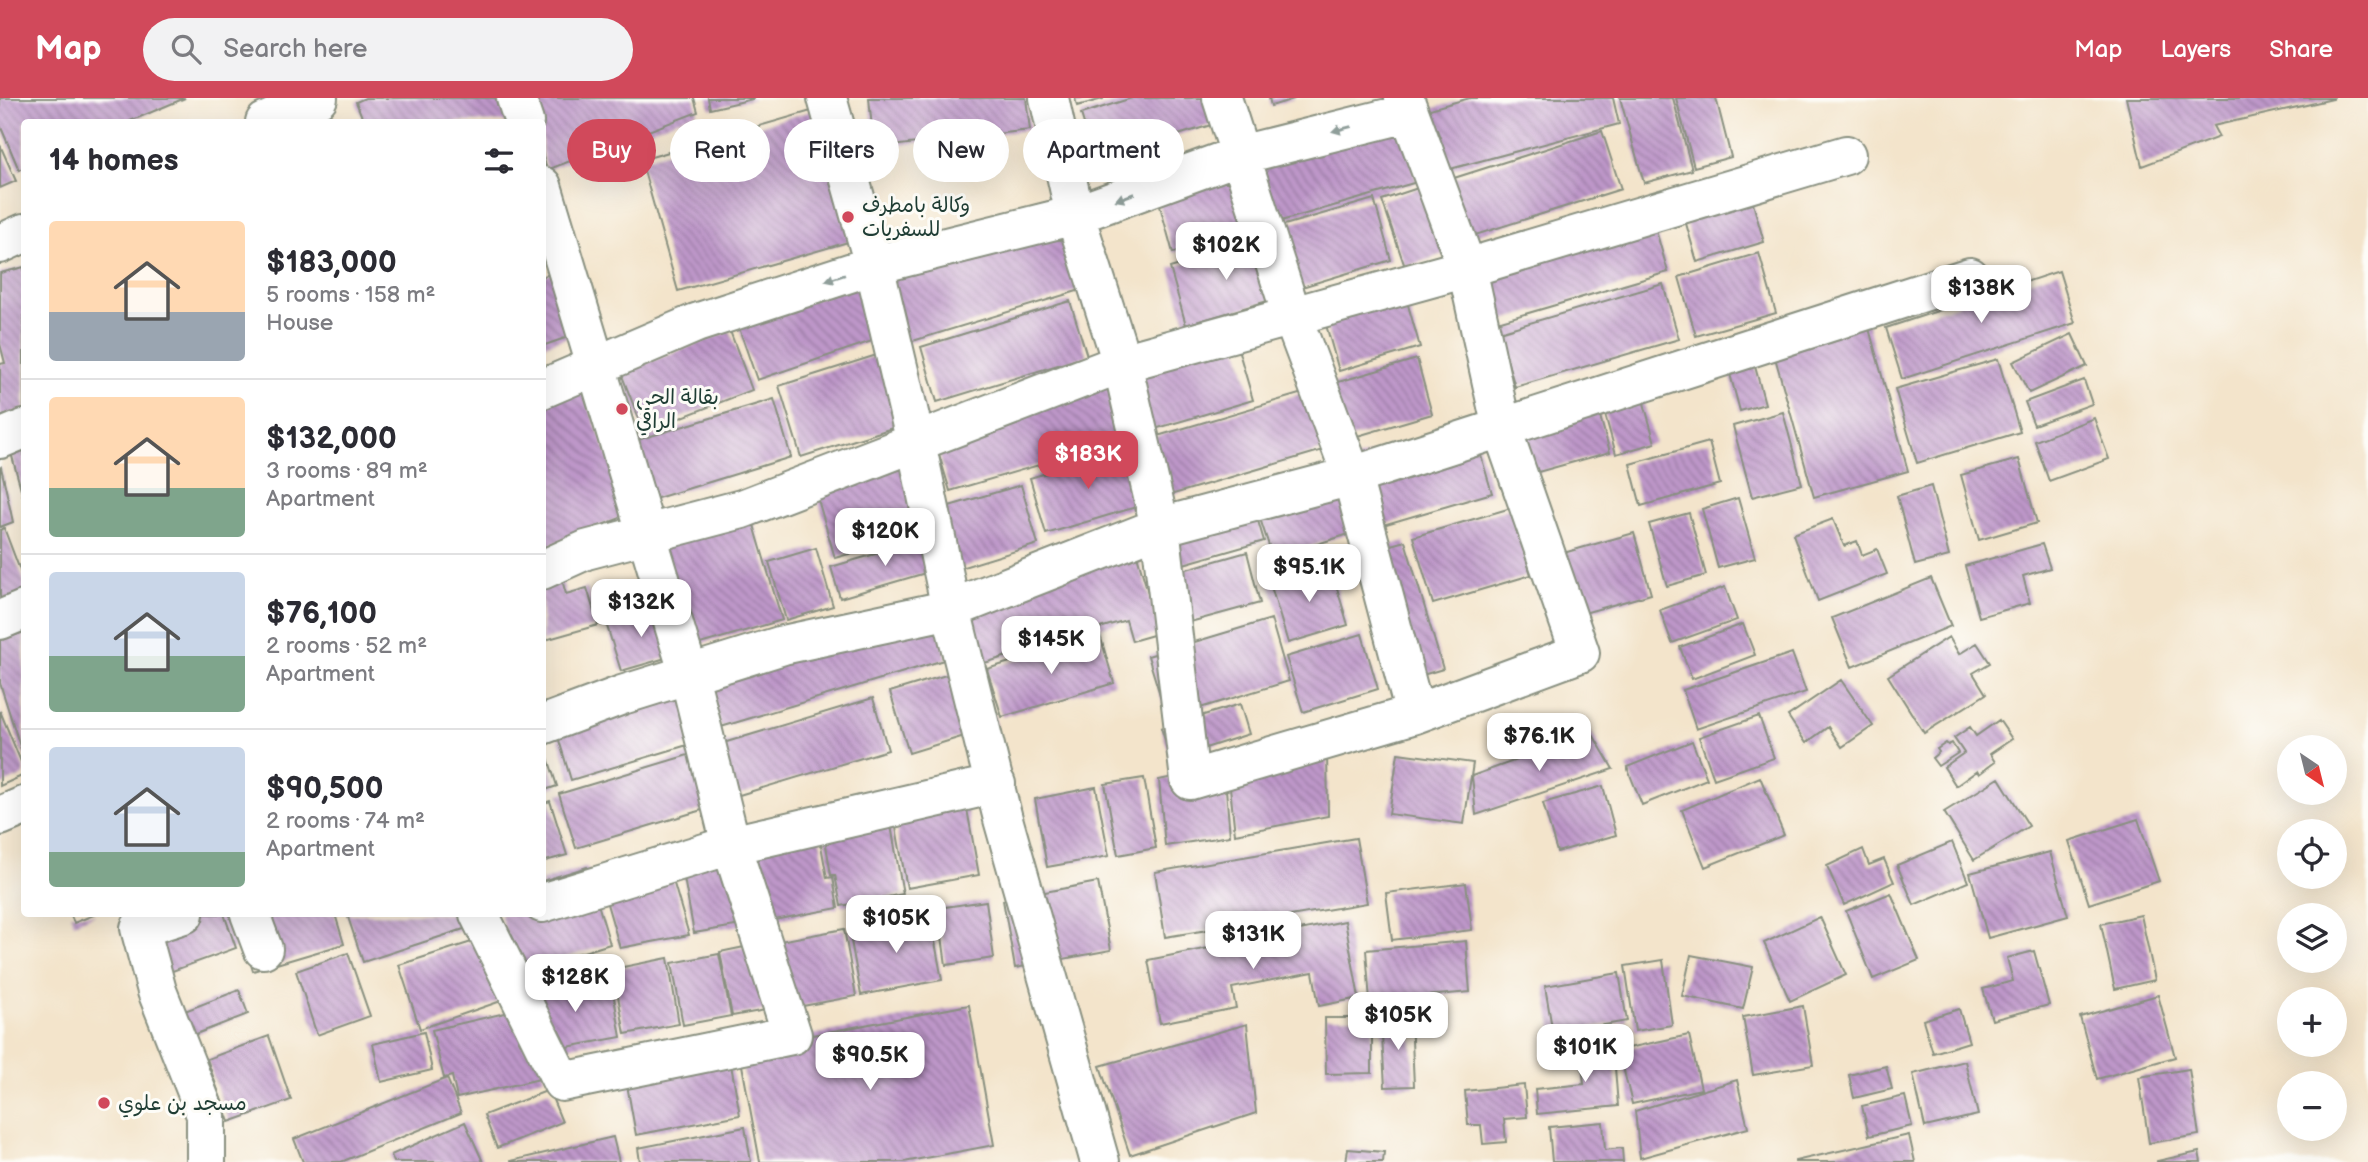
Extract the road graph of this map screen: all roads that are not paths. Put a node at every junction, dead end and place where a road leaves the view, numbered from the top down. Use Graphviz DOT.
graph roads {
  1 [pos="318,98"];
  2 [pos="330,98"];
  3 [pos="516,98"];
  4 [pos="827,98"];
  5 [pos="1049,98"];
  6 [pos="1222,98"];
  7 [pos="1406,105"];
  8 [pos="272,119"];
  9 [pos="336,119"];
  10 [pos="523,119"];
  11 [pos="1240,155"];
  12 [pos="1846,155"];
  13 [pos="546,199"];
  14 [pos="1075,215"];
  15 [pos="21,234"];
  16 [pos="0,244"];
  17 [pos="873,265"];
  18 [pos="1467,268"];
  19 [pos="1970,277"];
  20 [pos="1292,316"];
  21 [pos="1122,363"];
  22 [pos="596,366"];
  23 [pos="546,387"];
  24 [pos="1502,429"];
  25 [pos="21,430"];
  26 [pos="0,439"];
  27 [pos="916,443"];
  28 [pos="1352,476"];
  29 [pos="1160,527"];
  30 [pos="645,535"];
  31 [pos="546,568"];
  32 [pos="951,609"];
  33 [pos="21,611"];
  34 [pos="0,620"];
  35 [pos="689,675"];
  36 [pos="1415,714"];
  37 [pos="546,724"];
  38 [pos="996,784"];
  39 [pos="21,807"];
  40 [pos="0,816"];
  41 [pos="730,845"];
  42 [pos="546,902"];
  43 [pos="175,917"];
  44 [pos="251,917"];
  45 [pos="490,917"];
  46 [pos="263,949"];
  47 [pos="206,1162"];
  48 [pos="1100,1162"];
  1 -- 8 [label="street"];
  2 -- 9 [label="street"];
  3 -- 10 [label="street"];
  4 -- 17 [label="street"];
  5 -- 14 [label="street"];
  6 -- 11 [label="street"];
  7 -- 11 [label="street, one-way"];
  7 -- 18 [label="street"];
  11 -- 14 [label="street, one-way"];
  11 -- 20 [label="street"];
  12 -- 18 [label="street"];
  13 -- 22 [label="street"];
  14 -- 17 [label="street"];
  14 -- 21 [label="street"];
  15 -- 16 [label="street"];
  17 -- 22 [label="street, one-way"];
  17 -- 27 [label="street"];
  18 -- 20 [label="street"];
  18 -- 24 [label="street"];
  19 -- 24 [label="street"];
  20 -- 21 [label="street"];
  20 -- 28 [label="street"];
  21 -- 27 [label="street"];
  21 -- 29 [label="street"];
  22 -- 23 [label="street"];
  22 -- 30 [label="street"];
  24 -- 28 [label="street"];
  24 -- 36 [label="street"];
  25 -- 26 [label="street"];
  27 -- 30 [label="street"];
  27 -- 32 [label="street"];
  28 -- 29 [label="street"];
  28 -- 36 [label="street"];
  29 -- 32 [label="street"];
  29 -- 36 [label="street"];
  30 -- 31 [label="street"];
  30 -- 35 [label="street"];
  32 -- 35 [label="street"];
  32 -- 38 [label="street"];
  33 -- 34 [label="street"];
  35 -- 37 [label="street"];
  35 -- 41 [label="street"];
  38 -- 41 [label="street"];
  38 -- 48 [label="street"];
  39 -- 40 [label="street"];
  41 -- 42 [label="street"];
  41 -- 45 [label="street"];
  43 -- 47 [label="street"];
  44 -- 46 [label="street"];
}
